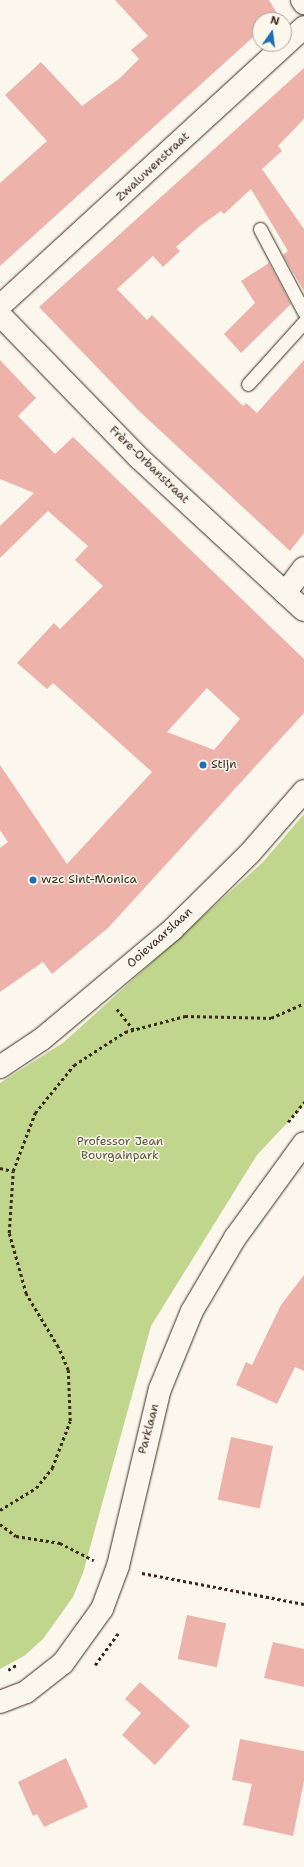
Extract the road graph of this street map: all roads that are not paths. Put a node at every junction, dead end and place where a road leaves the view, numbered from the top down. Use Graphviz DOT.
graph roads {
  1 [pos="302,0"];
  2 [pos="304,3"];
  3 [pos="304,27"];
  4 [pos="260,229"];
  5 [pos="0,306"];
  6 [pos="304,312"];
  7 [pos="0,315"];
  8 [pos="304,322"];
  9 [pos="248,384"];
  10 [pos="304,568"];
  11 [pos="285,593"];
  12 [pos="304,610"];
  13 [pos="304,791"];
  14 [pos="0,1067"];
  15 [pos="304,1143"];
  16 [pos="0,1702"];
  1 -- 2 [label="street"];
  3 -- 5 [label="street, Zwaluwenstraat"];
  4 -- 6 [label="lane"];
  7 -- 11 [label="street, Frère-Orbanstraat"];
  8 -- 9 [label="lane"];
  10 -- 11 [label="street"];
  11 -- 12 [label="street, Frère-Orbanstraat"];
  13 -- 14 [label="street, Ooievaarslaan"];
  15 -- 16 [label="street, Parklaan"];
}
